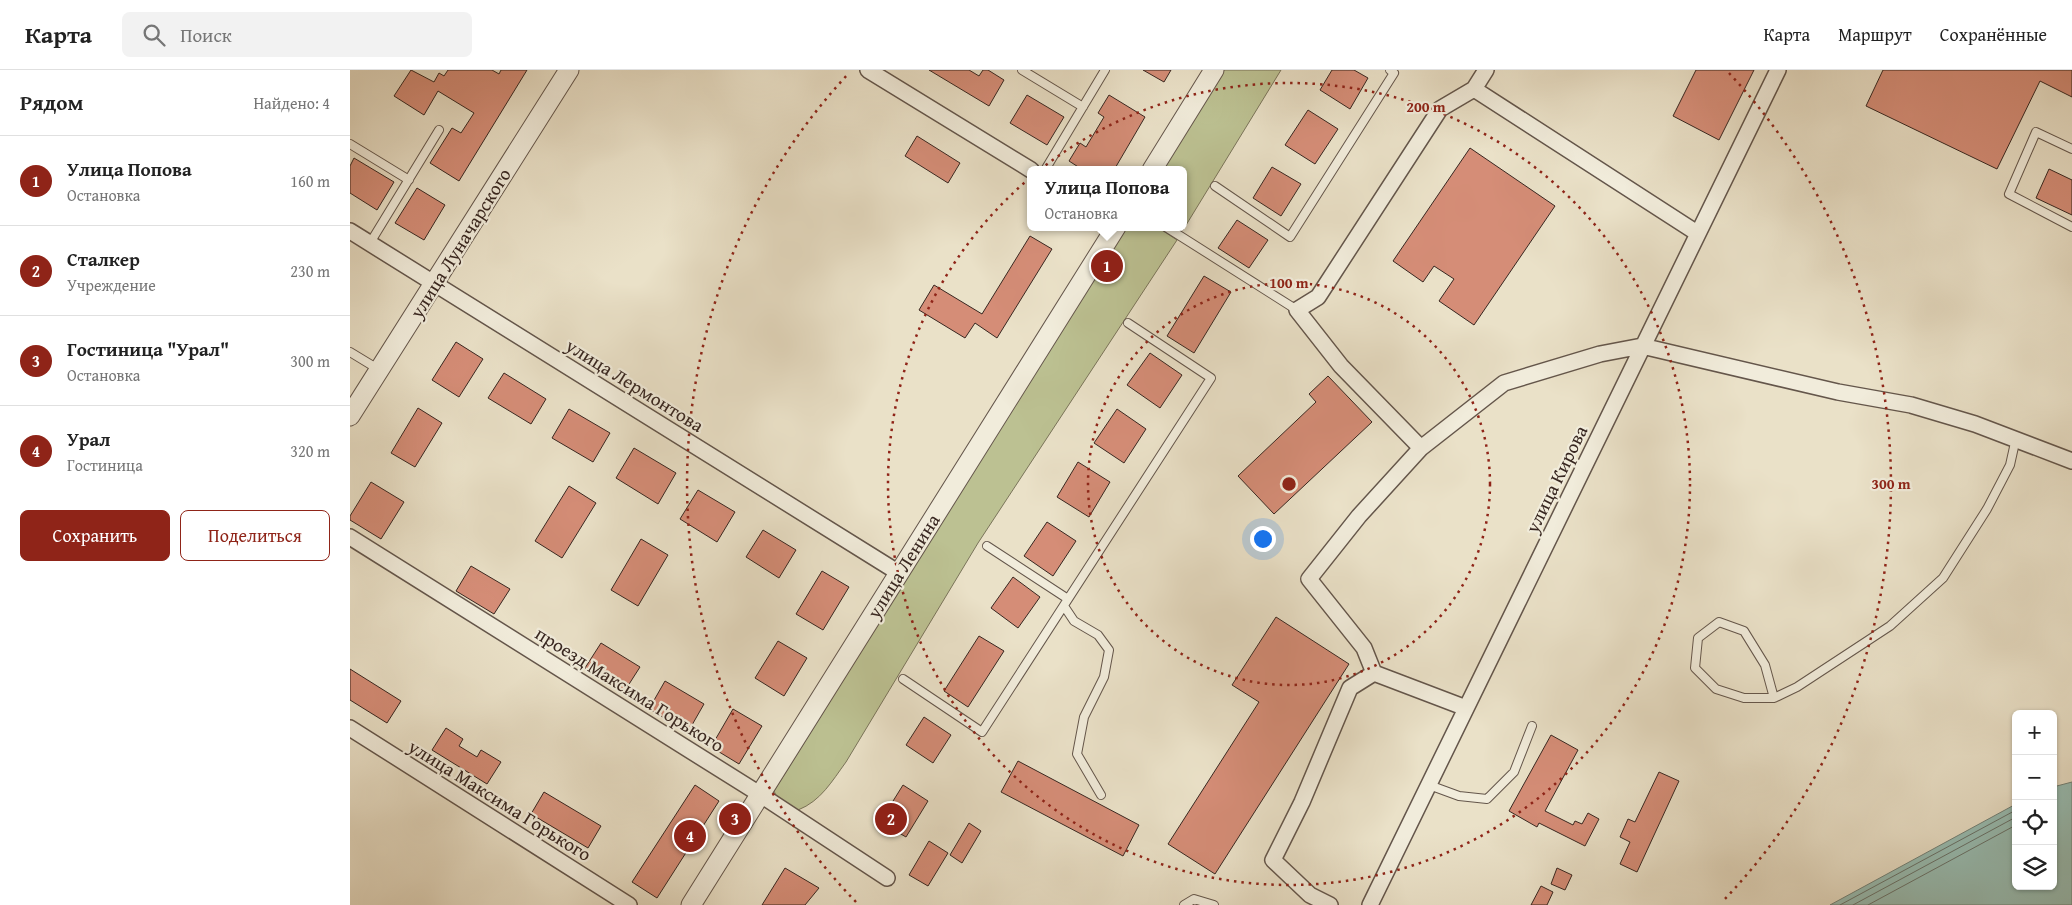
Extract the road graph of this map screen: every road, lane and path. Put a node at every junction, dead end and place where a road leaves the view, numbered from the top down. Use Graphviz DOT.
graph roads {
  1 [pos="569,70"];
  2 [pos="868,70"];
  3 [pos="1022,70"];
  4 [pos="1105,70"];
  5 [pos="1214,70"];
  6 [pos="1390,70"];
  7 [pos="1486,70"];
  8 [pos="1778,70"];
  9 [pos="1474,89"];
  10 [pos="1083,107"];
  11 [pos="439,130"];
  12 [pos="350,144"];
  13 [pos="2072,149"];
  14 [pos="1047,166"];
  15 [pos="1154,166"];
  16 [pos="1027,168"];
  17 [pos="409,180"];
  18 [pos="1215,186"];
  19 [pos="2072,227"];
  20 [pos="350,231"];
  21 [pos="1113,231"];
  22 [pos="1172,231"];
  23 [pos="1697,233"];
  24 [pos="370,243"];
  25 [pos="435,283"];
  26 [pos="1297,310"];
  27 [pos="1128,323"];
  28 [pos="1642,346"];
  29 [pos="350,352"];
  30 [pos="380,370"];
  31 [pos="350,416"];
  32 [pos="2016,438"];
  33 [pos="1421,448"];
  34 [pos="2072,462"];
  35 [pos="350,537"];
  36 [pos="987,546"];
  37 [pos="899,573"];
  38 [pos="1066,602"];
  39 [pos="1374,673"];
  40 [pos="903,679"];
  41 [pos="1774,698"];
  42 [pos="1466,708"];
  43 [pos="1532,726"];
  44 [pos="350,728"];
  45 [pos="1429,786"];
  46 [pos="1102,794"];
  47 [pos="761,795"];
  48 [pos="886,878"];
  49 [pos="630,905"];
  50 [pos="691,905"];
  51 [pos="1184,905"];
  52 [pos="1214,905"];
  53 [pos="1330,905"];
  54 [pos="1370,905"];
  1 -- 25 [label="street, улица Луначарского"];
  2 -- 16 [label="street"];
  3 -- 10 [label="lane"];
  4 -- 10 [label="lane"];
  5 -- 15 [label="street"];
  6 -- 18 [label="lane"];
  7 -- 9 [label="street"];
  8 -- 23 [label="street, улица Кирова"];
  9 -- 23 [label="street"];
  9 -- 26 [label="street"];
  10 -- 14 [label="lane"];
  11 -- 17 [label="lane"];
  12 -- 17 [label="lane"];
  13 -- 19 [label="lane"];
  17 -- 24 [label="lane"];
  20 -- 24 [label="street, улица Лермонтова"];
  21 -- 37 [label="street, улица Ленина"];
  22 -- 26 [label="lane"];
  23 -- 28 [label="street, улица Кирова"];
  24 -- 25 [label="street, улица Лермонтова"];
  25 -- 30 [label="street, улица Луначарского"];
  25 -- 37 [label="street, улица Лермонтова"];
  26 -- 33 [label="street"];
  27 -- 38 [label="lane"];
  28 -- 32 [label="street"];
  28 -- 33 [label="street"];
  28 -- 42 [label="street, улица Кирова"];
  29 -- 30 [label="lane"];
  30 -- 31 [label="street, улица Луначарского"];
  32 -- 34 [label="street"];
  32 -- 41 [label="lane"];
  33 -- 39 [label="street"];
  35 -- 47 [label="street, проезд Максима Горького"];
  36 -- 38 [label="lane"];
  37 -- 47 [label="street, улица Ленина"];
  38 -- 40 [label="lane"];
  38 -- 46 [label="lane"];
  39 -- 42 [label="street"];
  39 -- 53 [label="street"];
  41 -- 41 [label="lane"];
  42 -- 45 [label="street, улица Кирова"];
  43 -- 45 [label="lane"];
  44 -- 49 [label="street, улица Максима Горького"];
  45 -- 54 [label="street, улица Кирова"];
  47 -- 48 [label="street, проезд Максима Горького"];
  47 -- 50 [label="street, улица Ленина"];
  51 -- 52 [label="lane"];
}
